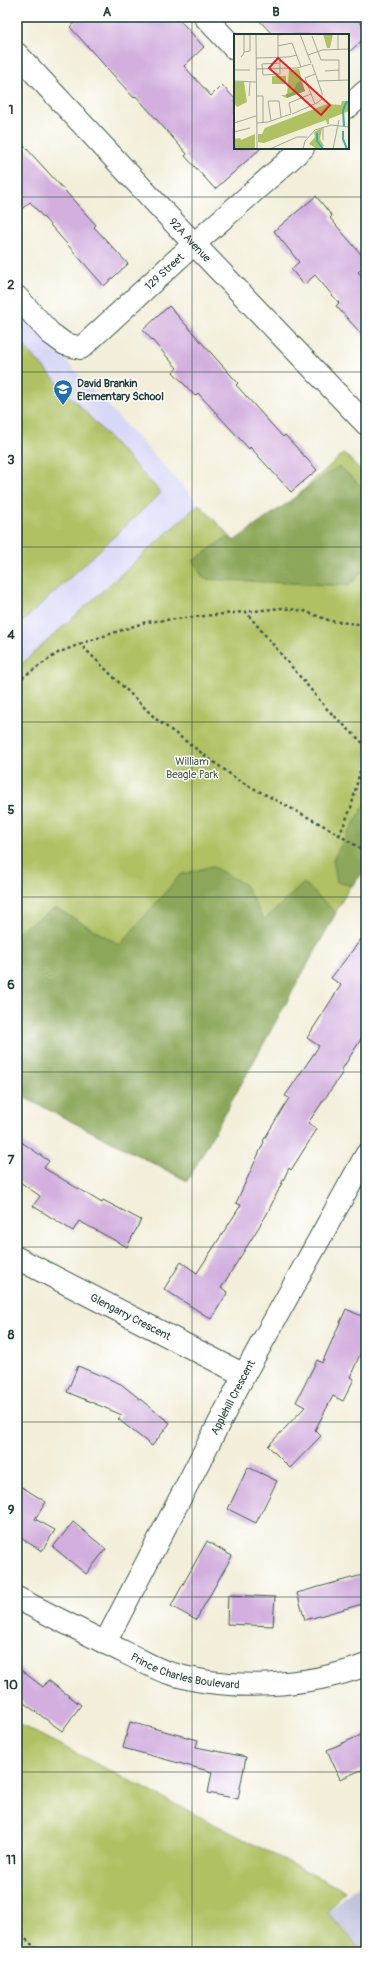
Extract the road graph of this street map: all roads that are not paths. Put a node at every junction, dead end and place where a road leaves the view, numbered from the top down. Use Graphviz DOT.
graph roads {
  1 [pos="205,17"];
  2 [pos="234,48"];
  3 [pos="17,54"];
  4 [pos="366,91"];
  5 [pos="349,106"];
  6 [pos="302,149"];
  7 [pos="194,244"];
  8 [pos="17,297"];
  9 [pos="366,424"];
  10 [pos="366,1155"];
  11 [pos="17,1258"];
  12 [pos="244,1375"];
  13 [pos="17,1598"];
  14 [pos="105,1643"];
  15 [pos="366,1666"];
  1 -- 2 [label="street"];
  3 -- 7 [label="street, 92A Avenue"];
  4 -- 5 [label="street"];
  6 -- 7 [label="street, 129 Street"];
  7 -- 8 [label="street, 129 Street"];
  7 -- 9 [label="street, 92A Avenue"];
  10 -- 12 [label="street, Applehill Crescent"];
  11 -- 12 [label="street, Glengarry Crescent"];
  12 -- 14 [label="street, Applehill Crescent"];
  13 -- 14 [label="street, Prince Charles Boulevard"];
  14 -- 15 [label="street, Prince Charles Boulevard"];
}
